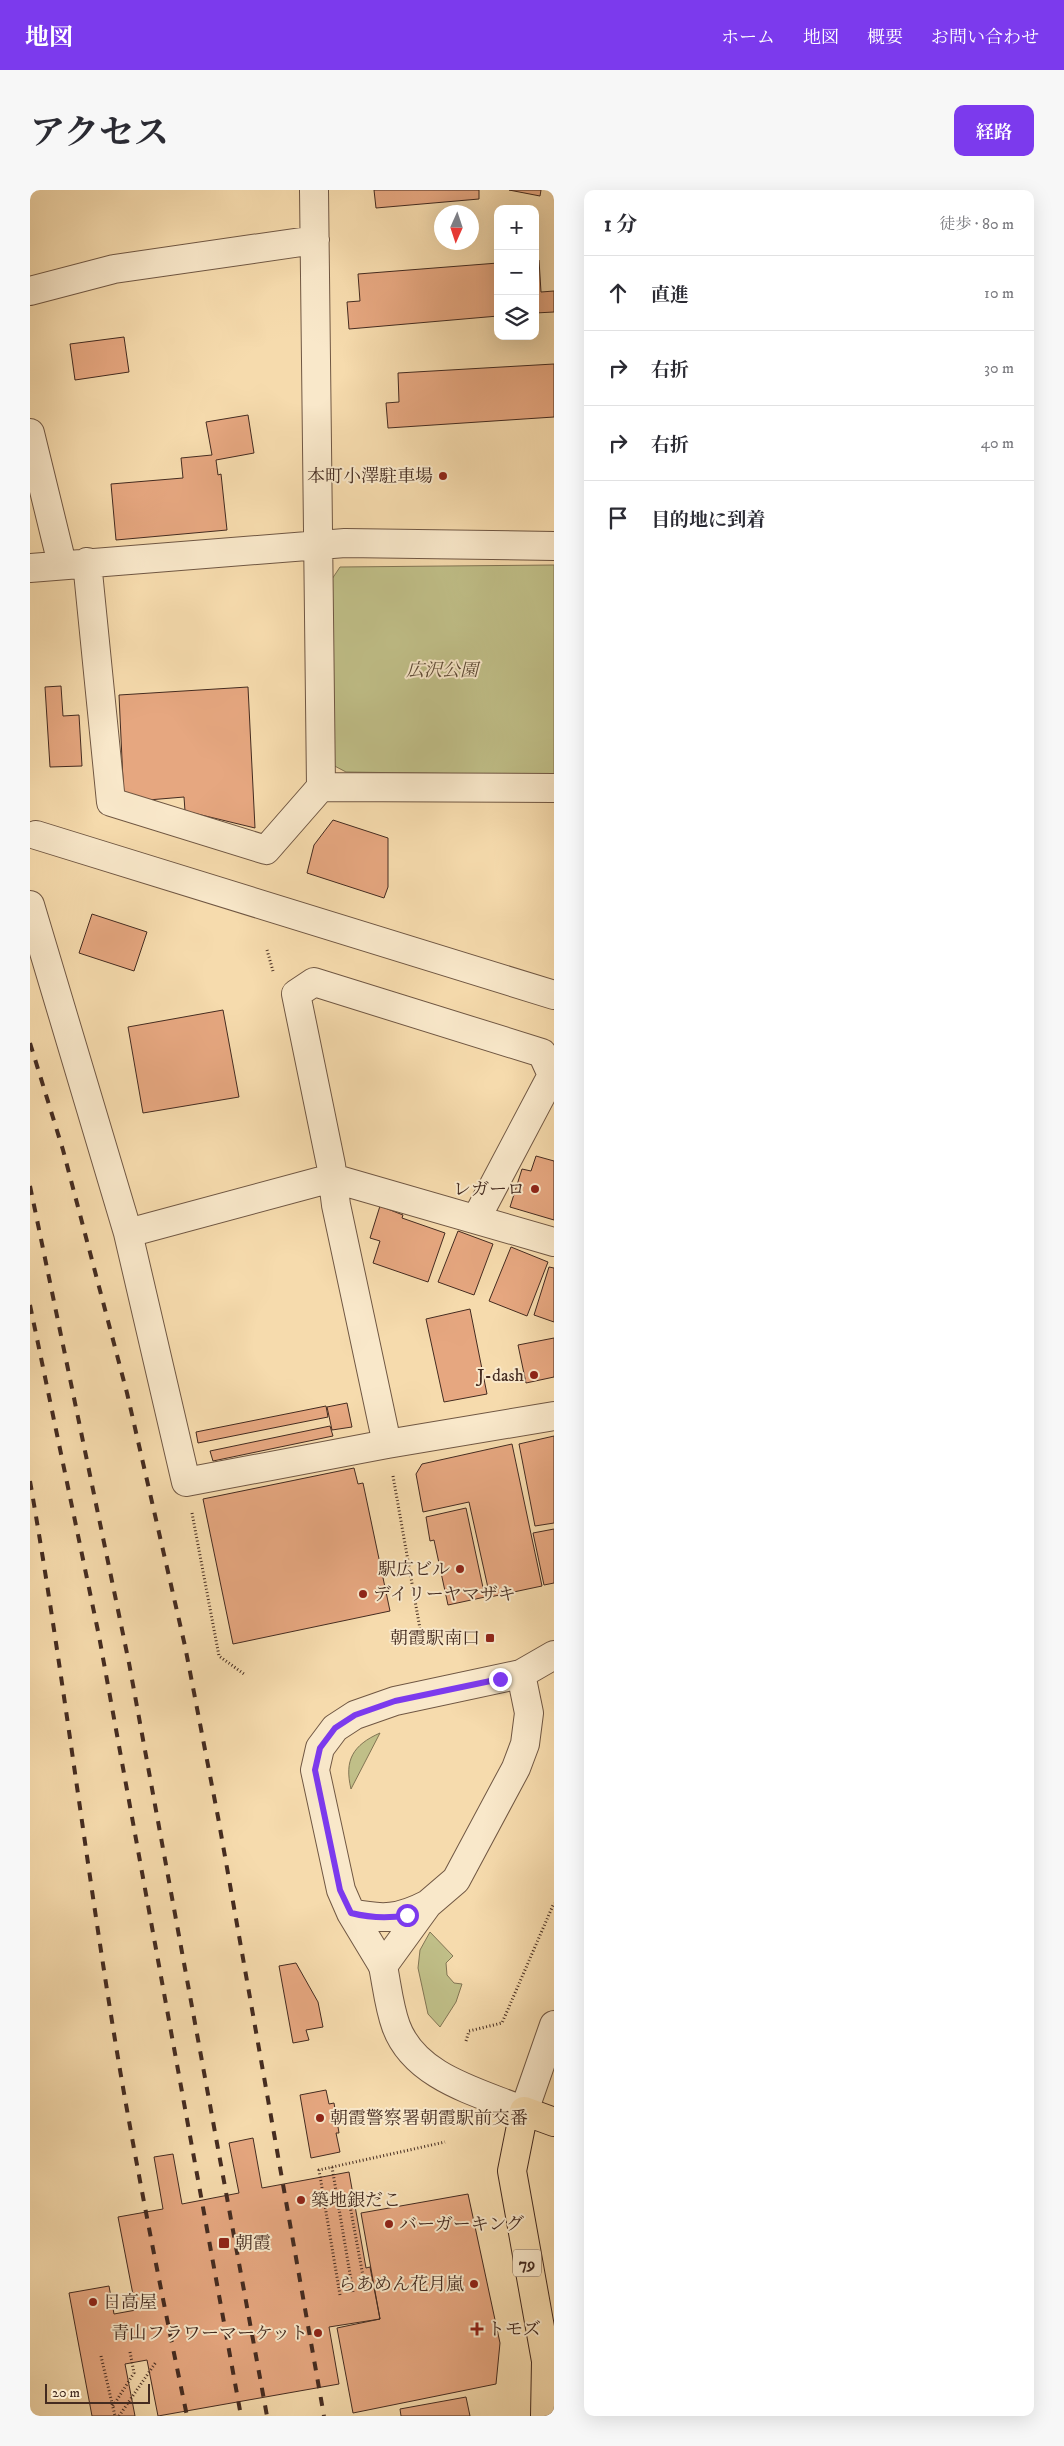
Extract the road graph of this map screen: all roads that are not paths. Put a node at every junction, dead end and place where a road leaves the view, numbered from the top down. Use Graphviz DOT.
graph roads {
  1 [pos="314,190"];
  2 [pos="315,240"];
  3 [pos="30,291"];
  4 [pos="30,433"];
  5 [pos="318,545"];
  6 [pos="554,546"];
  7 [pos="74,563"];
  8 [pos="30,568"];
  9 [pos="321,787"];
  10 [pos="554,788"];
  11 [pos="36,835"];
  12 [pos="30,905"];
  13 [pos="554,995"];
  14 [pos="332,1178"];
  15 [pos="476,1219"];
  16 [pos="128,1233"];
  17 [pos="554,1242"];
  18 [pos="554,1416"];
  19 [pos="387,1444"];
  20 [pos="554,1655"];
  21 [pos="521,1674"];
  22 [pos="428,1904"];
  23 [pos="351,1913"];
  24 [pos="383,1966"];
  25 [pos="554,2026"];
  26 [pos="524,2110"];
  27 [pos="554,2122"];
  28 [pos="545,2416"];
  1 -- 2 [label="street"];
  2 -- 3 [label="street"];
  2 -- 5 [label="street"];
  4 -- 7 [label="street"];
  5 -- 6 [label="street"];
  5 -- 7 [label="street"];
  5 -- 9 [label="street"];
  7 -- 8 [label="street"];
  7 -- 9 [label="street"];
  9 -- 10 [label="street"];
  11 -- 13 [label="street"];
  12 -- 16 [label="street"];
  14 -- 15 [label="street"];
  14 -- 15 [label="street"];
  14 -- 16 [label="street"];
  14 -- 19 [label="street"];
  15 -- 17 [label="street"];
  16 -- 19 [label="street"];
  18 -- 19 [label="street"];
  20 -- 21 [label="street"];
  21 -- 22 [label="street"];
  21 -- 23 [label="street"];
  22 -- 23 [label="street"];
  22 -- 24 [label="street"];
  23 -- 24 [label="street"];
  24 -- 26 [label="street"];
  25 -- 26 [label="street"];
  26 -- 27 [label="main road"];
  26 -- 28 [label="main road, 79"];
}
